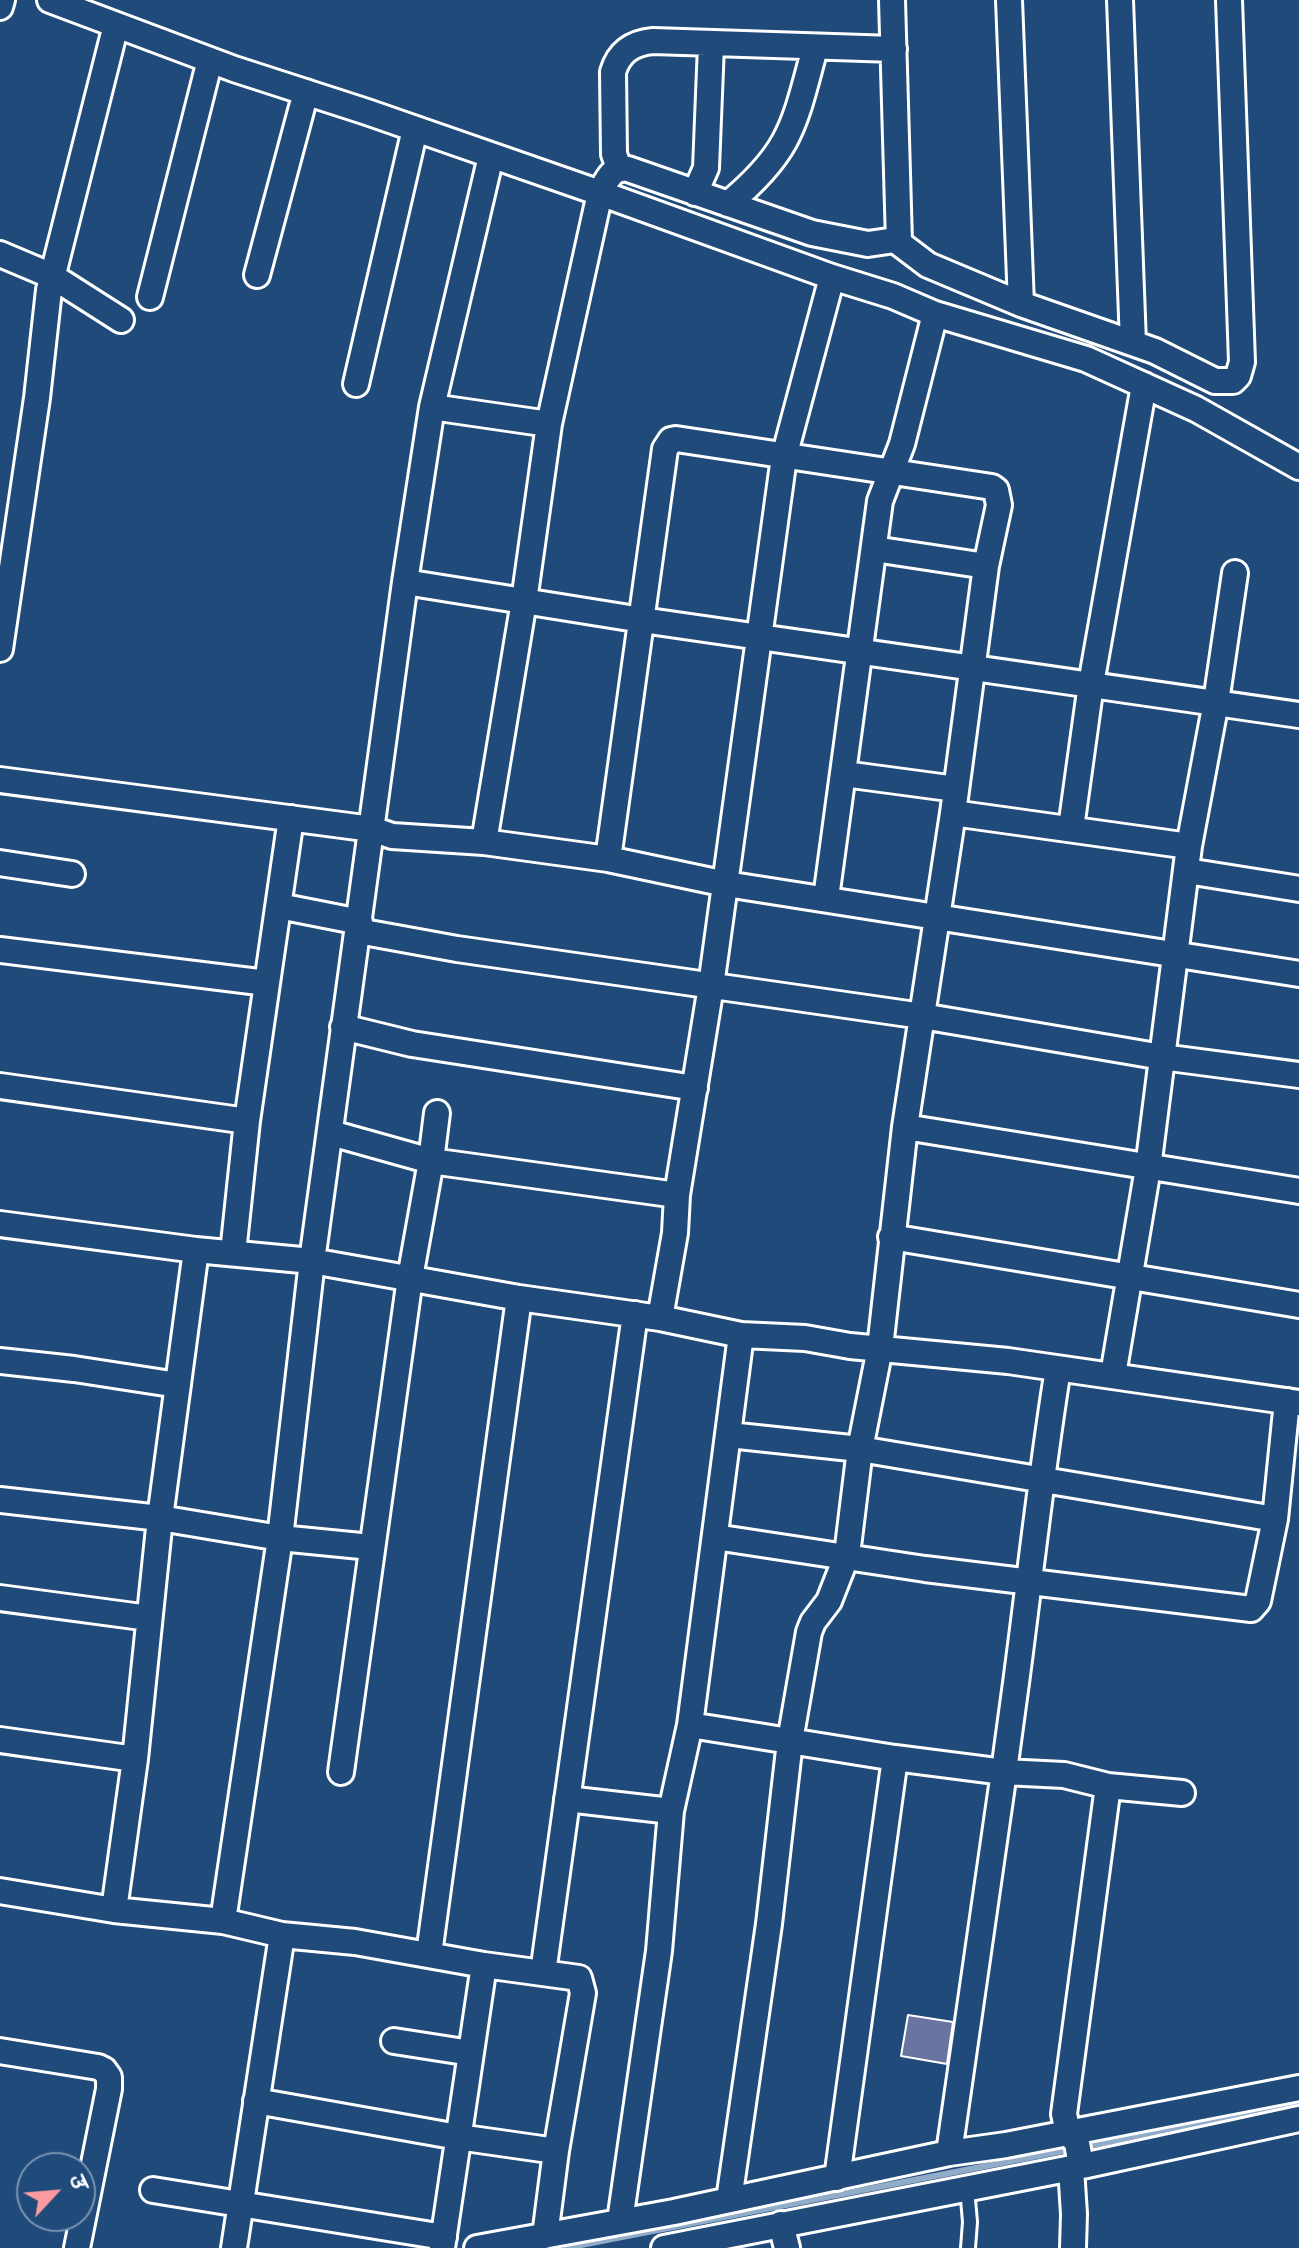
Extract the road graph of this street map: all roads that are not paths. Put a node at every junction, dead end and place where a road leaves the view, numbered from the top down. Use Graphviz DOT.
graph roads {
  1 [pos="2,0"];
  2 [pos="50,0"];
  3 [pos="892,0"];
  4 [pos="1009,0"];
  5 [pos="1120,0"];
  6 [pos="1229,0"];
  7 [pos="0,7"];
  8 [pos="116,25"];
  9 [pos="711,45"];
  10 [pos="815,48"];
  11 [pos="894,49"];
  12 [pos="210,60"];
  13 [pos="306,92"];
  14 [pos="415,129"];
  15 [pos="491,156"];
  16 [pos="619,168"];
  17 [pos="600,193"];
  18 [pos="695,193"];
  19 [pos="728,204"];
  20 [pos="899,242"];
  21 [pos="0,254"];
  22 [pos="257,275"];
  23 [pos="52,276"];
  24 [pos="832,277"];
  25 [pos="150,297"];
  26 [pos="1021,304"];
  27 [pos="935,314"];
  28 [pos="121,320"];
  29 [pos="1133,343"];
  30 [pos="356,384"];
  31 [pos="1144,385"];
  32 [pos="432,407"];
  33 [pos="549,424"];
  34 [pos="784,457"];
  35 [pos="1299,467"];
  36 [pos="890,472"];
  37 [pos="874,549"];
  38 [pos="986,566"];
  39 [pos="1235,573"];
  40 [pos="405,582"];
  41 [pos="524,601"];
  42 [pos="642,620"];
  43 [pos="759,635"];
  44 [pos="0,649"];
  45 [pos="861,651"];
  46 [pos="971,668"];
  47 [pos="1091,684"];
  48 [pos="1216,702"];
  49 [pos="1299,715"];
  50 [pos="844,774"];
  51 [pos="0,780"];
  52 [pos="955,801"];
  53 [pos="291,818"];
  54 [pos="1071,828"];
  55 [pos="372,829"];
  56 [pos="484,842"];
  57 [pos="1189,846"];
  58 [pos="608,859"];
  59 [pos="0,863"];
  60 [pos="1187,871"];
  61 [pos="72,874"];
  62 [pos="726,884"];
  63 [pos="1299,889"];
  64 [pos="826,898"];
  65 [pos="279,906"];
  66 [pos="936,916"];
  67 [pos="359,926"];
  68 [pos="0,950"];
  69 [pos="1176,953"];
  70 [pos="1299,974"];
  71 [pos="267,983"];
  72 [pos="711,986"];
  73 [pos="922,1016"];
  74 [pos="343,1027"];
  75 [pos="1162,1057"];
  76 [pos="1299,1075"];
  77 [pos="0,1086"];
  78 [pos="695,1088"];
  79 [pos="437,1113"];
  80 [pos="247,1121"];
  81 [pos="905,1127"];
  82 [pos="331,1133"];
  83 [pos="431,1161"];
  84 [pos="1148,1168"];
  85 [pos="1299,1191"];
  86 [pos="677,1195"];
  87 [pos="0,1224"];
  88 [pos="891,1237"];
  89 [pos="196,1250"];
  90 [pos="233,1253"];
  91 [pos="312,1261"];
  92 [pos="410,1278"];
  93 [pos="1129,1279"];
  94 [pos="519,1298"];
  95 [pos="1299,1305"];
  96 [pos="635,1314"];
  97 [pos="660,1318"];
  98 [pos="741,1335"];
  99 [pos="880,1348"];
  100 [pos="0,1361"];
  101 [pos="1058,1369"];
  102 [pos="1113,1375"];
  103 [pos="178,1385"];
  104 [pos="1293,1402"];
  105 [pos="729,1435"];
  106 [pos="860,1449"];
  107 [pos="1040,1479"];
  108 [pos="0,1500"];
  109 [pos="160,1518"];
  110 [pos="1275,1519"];
  111 [pos="715,1537"];
  112 [pos="280,1538"];
  113 [pos="371,1547"];
  114 [pos="847,1555"];
  115 [pos="1030,1581"];
  116 [pos="0,1598"];
  117 [pos="149,1618"];
  118 [pos="690,1725"];
  119 [pos="0,1740"];
  120 [pos="790,1741"];
  121 [pos="895,1758"];
  122 [pos="135,1759"];
  123 [pos="341,1772"];
  124 [pos="1004,1772"];
  125 [pos="1108,1786"];
  126 [pos="1182,1793"];
  127 [pos="567,1799"];
  128 [pos="671,1811"];
  129 [pos="0,1891"];
  130 [pos="114,1910"];
  131 [pos="223,1921"];
  132 [pos="282,1935"];
  133 [pos="429,1954"];
  134 [pos="484,1965"];
  135 [pos="543,1973"];
  136 [pos="394,2041"];
  137 [pos="0,2051"];
  138 [pos="471,2053"];
  139 [pos="1299,2088"];
  140 [pos="256,2101"];
  141 [pos="1299,2119"];
  142 [pos="458,2137"];
  143 [pos="556,2151"];
  144 [pos="949,2153"];
  145 [pos="1075,2153"];
  146 [pos="837,2178"];
  147 [pos="967,2188"];
  148 [pos="153,2190"];
  149 [pos="729,2200"];
  150 [pos="241,2204"];
  151 [pos="620,2221"];
  152 [pos="781,2224"];
  153 [pos="545,2236"];
  154 [pos="443,2242"];
  155 [pos="672,2247"];
  156 [pos="77,2248"];
  157 [pos="234,2248"];
  158 [pos="477,2248"];
  159 [pos="787,2248"];
  160 [pos="968,2248"];
  161 [pos="1073,2248"];
  1 -- 7 [label="street"];
  2 -- 8 [label="street"];
  3 -- 11 [label="street"];
  4 -- 26 [label="street"];
  5 -- 29 [label="street"];
  6 -- 29 [label="street"];
  8 -- 12 [label="street"];
  8 -- 23 [label="street"];
  9 -- 10 [label="street"];
  9 -- 16 [label="street"];
  9 -- 18 [label="street"];
  10 -- 11 [label="street"];
  10 -- 19 [label="street"];
  11 -- 20 [label="street"];
  12 -- 13 [label="street"];
  12 -- 25 [label="street"];
  13 -- 14 [label="street"];
  13 -- 22 [label="street"];
  14 -- 15 [label="street"];
  14 -- 30 [label="street"];
  15 -- 17 [label="street"];
  15 -- 32 [label="street"];
  16 -- 17 [label="street"];
  16 -- 18 [label="street"];
  17 -- 24 [label="street"];
  17 -- 33 [label="street"];
  18 -- 19 [label="street"];
  19 -- 20 [label="street"];
  20 -- 26 [label="street"];
  21 -- 23 [label="street"];
  23 -- 28 [label="street"];
  23 -- 44 [label="street"];
  24 -- 27 [label="street"];
  24 -- 34 [label="street"];
  26 -- 29 [label="street"];
  27 -- 31 [label="street"];
  27 -- 36 [label="street"];
  31 -- 35 [label="street"];
  31 -- 47 [label="street"];
  32 -- 33 [label="street"];
  32 -- 40 [label="street"];
  33 -- 41 [label="street"];
  34 -- 36 [label="street"];
  34 -- 42 [label="street"];
  34 -- 43 [label="street"];
  36 -- 37 [label="street"];
  36 -- 38 [label="street"];
  37 -- 38 [label="street"];
  37 -- 45 [label="street"];
  38 -- 46 [label="street"];
  39 -- 48 [label="street"];
  40 -- 41 [label="street"];
  40 -- 55 [label="street"];
  41 -- 42 [label="street"];
  41 -- 56 [label="street"];
  42 -- 43 [label="street"];
  42 -- 58 [label="street"];
  43 -- 45 [label="street"];
  43 -- 62 [label="street"];
  45 -- 46 [label="street"];
  45 -- 50 [label="street"];
  46 -- 47 [label="street"];
  46 -- 52 [label="street"];
  47 -- 48 [label="street"];
  47 -- 54 [label="street"];
  48 -- 49 [label="street"];
  48 -- 57 [label="street"];
  50 -- 52 [label="street"];
  50 -- 64 [label="street"];
  51 -- 53 [label="street"];
  52 -- 54 [label="street"];
  52 -- 66 [label="street"];
  53 -- 55 [label="street"];
  53 -- 65 [label="street"];
  54 -- 57 [label="street"];
  55 -- 56 [label="street"];
  55 -- 67 [label="street"];
  56 -- 58 [label="street"];
  57 -- 60 [label="street"];
  58 -- 62 [label="street"];
  59 -- 61 [label="street"];
  60 -- 63 [label="street"];
  60 -- 69 [label="street"];
  62 -- 64 [label="street"];
  62 -- 72 [label="street"];
  64 -- 66 [label="street"];
  65 -- 67 [label="street"];
  65 -- 71 [label="street"];
  66 -- 69 [label="street"];
  66 -- 73 [label="street"];
  67 -- 72 [label="street"];
  67 -- 74 [label="street"];
  68 -- 71 [label="street"];
  69 -- 70 [label="street"];
  69 -- 75 [label="street"];
  71 -- 80 [label="street"];
  72 -- 73 [label="street"];
  72 -- 78 [label="street"];
  73 -- 75 [label="street"];
  73 -- 81 [label="street"];
  74 -- 78 [label="street"];
  74 -- 82 [label="street"];
  75 -- 76 [label="street"];
  75 -- 84 [label="street"];
  77 -- 80 [label="street"];
  78 -- 86 [label="street"];
  79 -- 83 [label="street"];
  80 -- 90 [label="street"];
  81 -- 84 [label="street"];
  81 -- 88 [label="street"];
  82 -- 83 [label="street"];
  82 -- 91 [label="street"];
  83 -- 86 [label="street"];
  83 -- 92 [label="street"];
  84 -- 85 [label="street"];
  84 -- 93 [label="street"];
  86 -- 97 [label="street"];
  87 -- 89 [label="street"];
  88 -- 93 [label="street"];
  88 -- 99 [label="street"];
  89 -- 90 [label="street"];
  89 -- 103 [label="street"];
  90 -- 91 [label="street"];
  91 -- 92 [label="street"];
  91 -- 112 [label="street"];
  92 -- 94 [label="street"];
  92 -- 113 [label="street"];
  93 -- 95 [label="street"];
  93 -- 102 [label="street"];
  94 -- 96 [label="street"];
  94 -- 133 [label="street"];
  96 -- 97 [label="street"];
  96 -- 127 [label="street"];
  97 -- 98 [label="street"];
  98 -- 99 [label="street"];
  98 -- 105 [label="street"];
  99 -- 101 [label="street"];
  99 -- 106 [label="street"];
  100 -- 103 [label="street"];
  101 -- 102 [label="street"];
  101 -- 107 [label="street"];
  102 -- 104 [label="street"];
  103 -- 109 [label="street"];
  104 -- 110 [label="street"];
  105 -- 106 [label="street"];
  105 -- 111 [label="street"];
  106 -- 107 [label="street"];
  106 -- 114 [label="street"];
  107 -- 110 [label="street"];
  107 -- 115 [label="street"];
  108 -- 109 [label="street"];
  109 -- 112 [label="street"];
  109 -- 117 [label="street"];
  110 -- 115 [label="street"];
  111 -- 114 [label="street"];
  111 -- 118 [label="street"];
  112 -- 113 [label="street"];
  112 -- 131 [label="street"];
  113 -- 123 [label="street"];
  114 -- 115 [label="street"];
  114 -- 120 [label="street"];
  115 -- 124 [label="street"];
  116 -- 117 [label="street"];
  117 -- 122 [label="street"];
  118 -- 120 [label="street"];
  118 -- 128 [label="street"];
  119 -- 122 [label="street"];
  120 -- 121 [label="street"];
  120 -- 149 [label="street"];
  121 -- 124 [label="street"];
  121 -- 146 [label="street"];
  122 -- 130 [label="street"];
  124 -- 125 [label="street"];
  124 -- 144 [label="street"];
  125 -- 126 [label="street"];
  125 -- 145 [label="street"];
  127 -- 128 [label="street"];
  127 -- 135 [label="street"];
  128 -- 151 [label="street"];
  129 -- 130 [label="street"];
  130 -- 131 [label="street"];
  131 -- 132 [label="street"];
  132 -- 133 [label="street"];
  132 -- 140 [label="street"];
  133 -- 134 [label="street"];
  134 -- 135 [label="street"];
  134 -- 138 [label="street"];
  135 -- 143 [label="street"];
  136 -- 138 [label="street"];
  137 -- 156 [label="street"];
  138 -- 142 [label="street"];
  139 -- 145 [label="street"];
  140 -- 142 [label="street"];
  140 -- 150 [label="street"];
  141 -- 145 [label="street"];
  142 -- 143 [label="street"];
  142 -- 154 [label="street"];
  143 -- 153 [label="street"];
  144 -- 145 [label="street"];
  144 -- 146 [label="street"];
  145 -- 147 [label="street"];
  145 -- 161 [label="street"];
  146 -- 149 [label="street"];
  147 -- 152 [label="street"];
  147 -- 160 [label="lane"];
  148 -- 150 [label="street"];
  149 -- 151 [label="street"];
  150 -- 154 [label="street"];
  150 -- 157 [label="street"];
  151 -- 153 [label="street"];
  152 -- 155 [label="street"];
  152 -- 159 [label="street"];
  153 -- 158 [label="street"];
}
